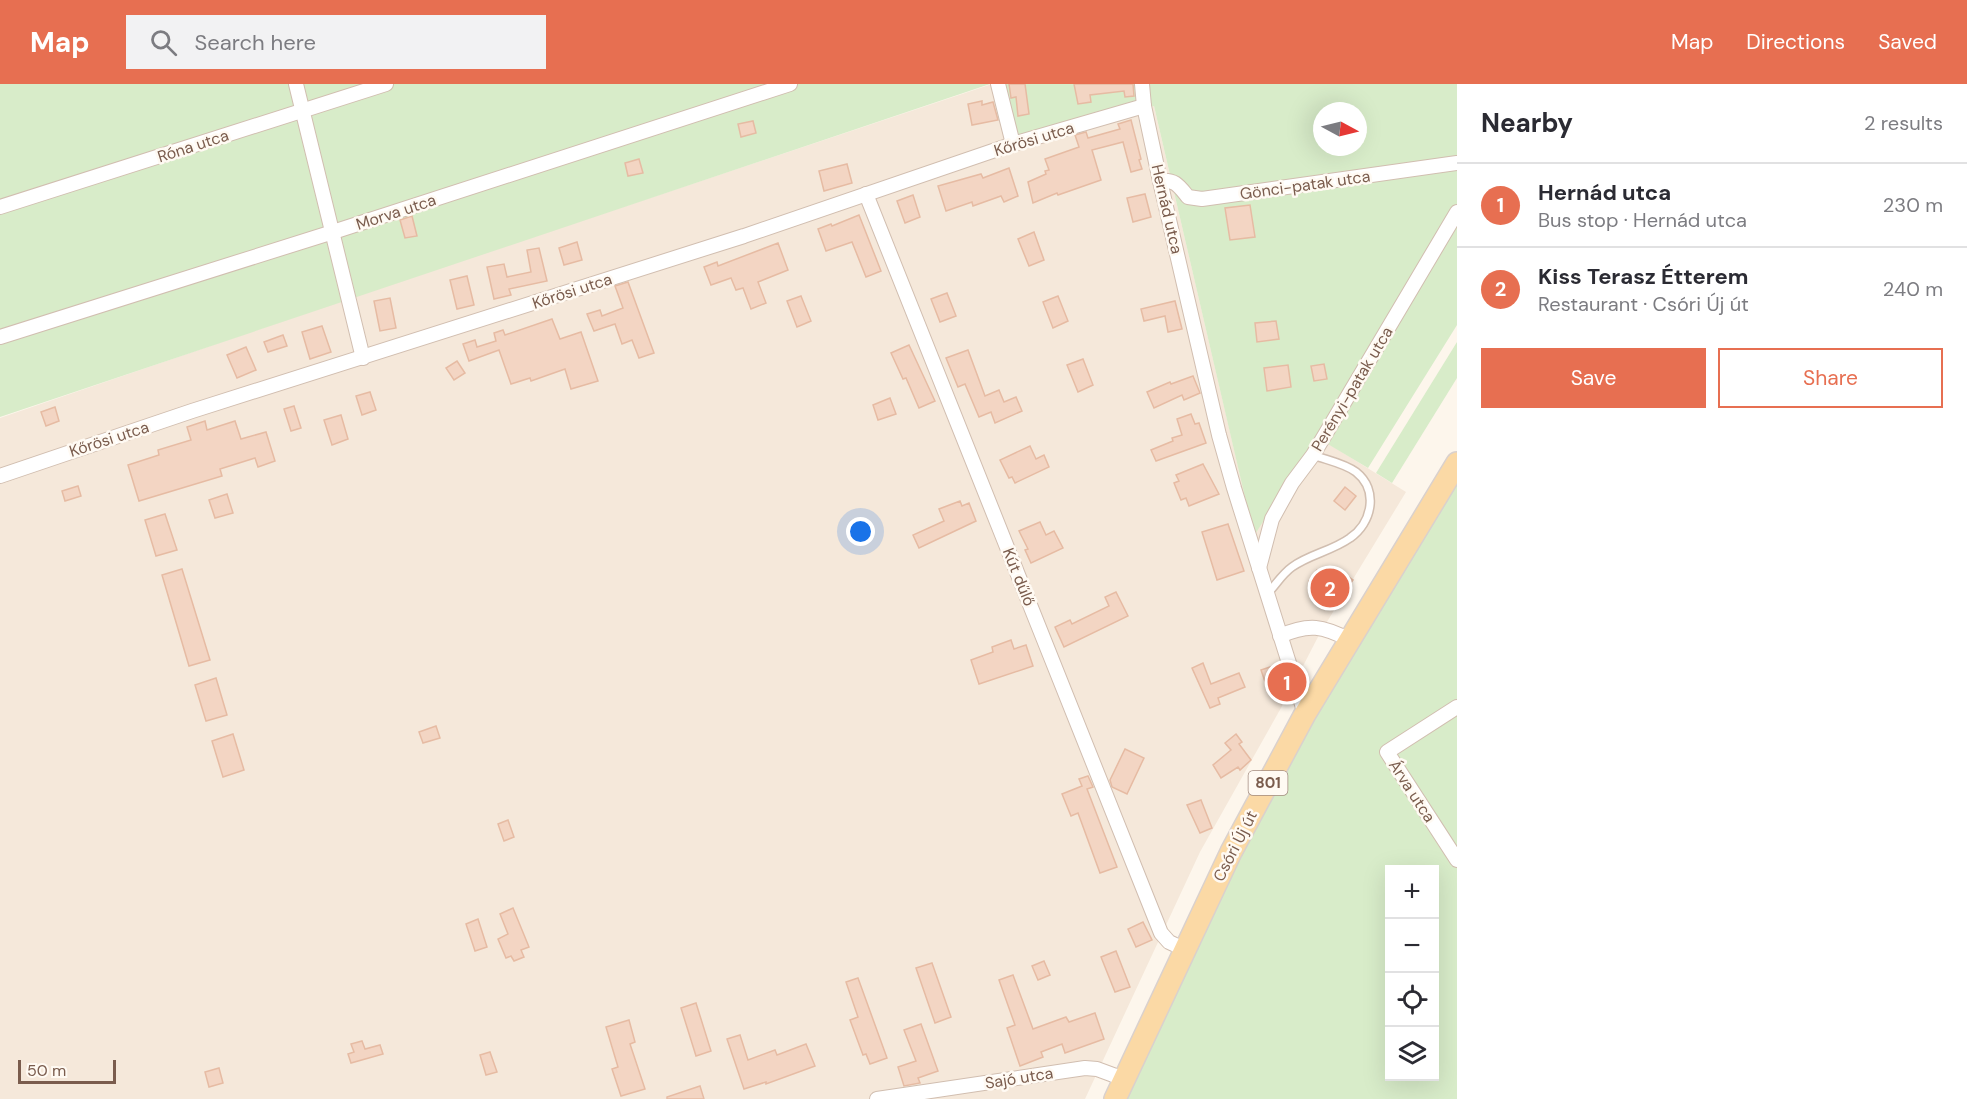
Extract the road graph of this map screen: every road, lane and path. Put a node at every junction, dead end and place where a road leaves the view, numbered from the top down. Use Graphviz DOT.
graph roads {
  1 [pos="296,84"];
  2 [pos="387,84"];
  3 [pos="790,84"];
  4 [pos="998,84"];
  5 [pos="1142,84"];
  6 [pos="1144,106"];
  7 [pos="303,111"];
  8 [pos="1012,144"];
  9 [pos="1457,164"];
  10 [pos="1160,181"];
  11 [pos="866,194"];
  12 [pos="0,207"];
  13 [pos="1457,212"];
  14 [pos="333,232"];
  15 [pos="0,337"];
  16 [pos="363,358"];
  17 [pos="1312,455"];
  18 [pos="1457,463"];
  19 [pos="0,476"];
  20 [pos="1259,569"];
  21 [pos="1267,594"];
  22 [pos="1280,636"];
  23 [pos="1350,639"];
  24 [pos="1457,707"];
  25 [pos="1305,714"];
  26 [pos="1457,860"];
  27 [pos="1184,949"];
  28 [pos="1124,1079"];
  29 [pos="877,1099"];
  30 [pos="1114,1099"];
  1 -- 7 [label="street"];
  2 -- 7 [label="street, Róna utca"];
  3 -- 14 [label="street, Morva utca"];
  4 -- 8 [label="street"];
  5 -- 6 [label="street, Hernád utca"];
  6 -- 8 [label="street, Kőrösi utca"];
  6 -- 10 [label="street, Hernád utca"];
  7 -- 12 [label="street, Róna utca"];
  7 -- 14 [label="street"];
  8 -- 11 [label="street, Kőrösi utca"];
  9 -- 10 [label="street, Gönci-patak utca"];
  10 -- 20 [label="street, Hernád utca"];
  11 -- 16 [label="street, Kőrösi utca"];
  11 -- 27 [label="street, Kút dűlő"];
  13 -- 17 [label="street, Perényi-patak utca"];
  14 -- 15 [label="street, Morva utca"];
  14 -- 16 [label="street"];
  16 -- 19 [label="street, Kőrösi utca"];
  17 -- 20 [label="street, Perényi-patak utca"];
  17 -- 21 [label="lane"];
  18 -- 23 [label="main road, Csóri Új út / 801"];
  20 -- 21 [label="street, Hernád utca"];
  21 -- 22 [label="street, Hernád utca"];
  22 -- 23 [label="street"];
  22 -- 25 [label="street, Hernád utca"];
  23 -- 25 [label="main road, Csóri Új út / 801"];
  24 -- 26 [label="street, Árva utca"];
  25 -- 27 [label="main road, Csóri Új út / 801"];
  27 -- 28 [label="main road, Csóri Új út / 801"];
  28 -- 29 [label="street, Sajó utca"];
  28 -- 30 [label="main road, Csóri Új út / 801"];
}
